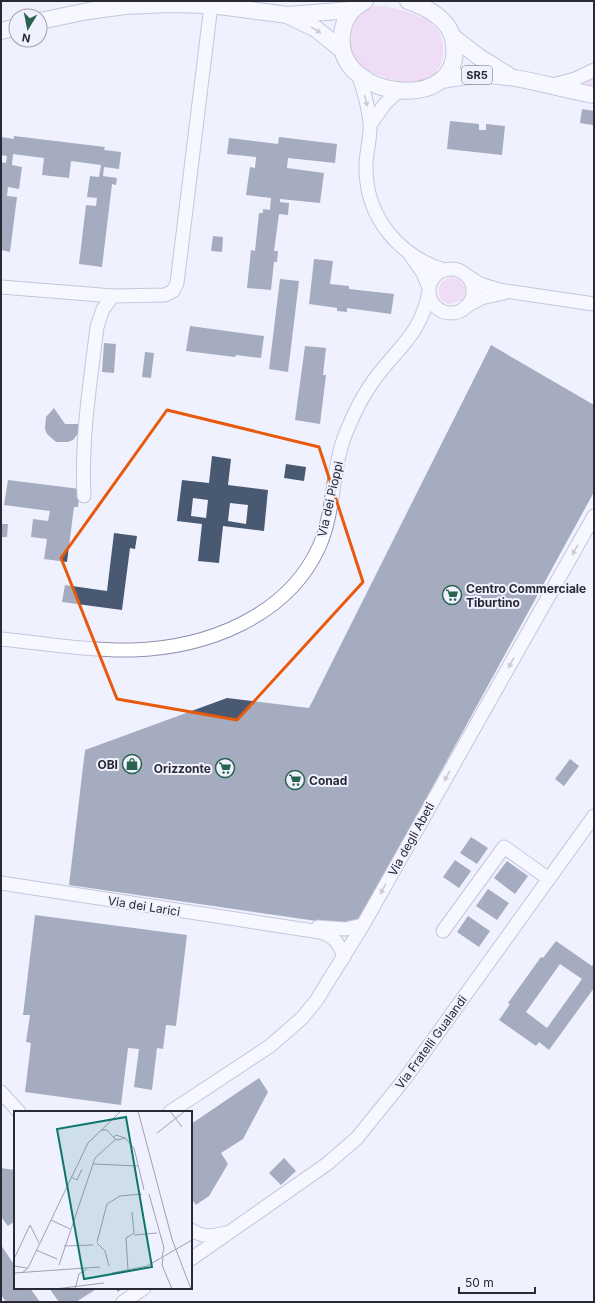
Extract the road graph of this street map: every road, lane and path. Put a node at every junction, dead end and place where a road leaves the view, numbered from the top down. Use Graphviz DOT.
graph roads {
  1 [pos="365,1"];
  2 [pos="408,1"];
  3 [pos="211,5"];
  4 [pos="431,7"];
  5 [pos="351,10"];
  6 [pos="288,15"];
  7 [pos="48,19"];
  8 [pos="452,36"];
  9 [pos="342,50"];
  10 [pos="594,70"];
  11 [pos="359,76"];
  12 [pos="513,78"];
  13 [pos="442,80"];
  14 [pos="548,86"];
  15 [pos="399,90"];
  16 [pos="594,96"];
  17 [pos="370,125"];
  18 [pos="407,252"];
  19 [pos="444,270"];
  20 [pos="465,274"];
  21 [pos="1,287"];
  22 [pos="429,290"];
  23 [pos="510,292"];
  24 [pos="113,296"];
  25 [pos="594,304"];
  26 [pos="461,309"];
  27 [pos="414,332"];
  28 [pos="84,496"];
  29 [pos="594,516"];
  30 [pos="1,639"];
  31 [pos="594,816"];
  32 [pos="549,879"];
  33 [pos="1,883"];
  34 [pos="363,925"];
  35 [pos="288,927"];
  36 [pos="332,928"];
  37 [pos="443,931"];
  38 [pos="349,948"];
  39 [pos="1,1092"];
  40 [pos="16,1109"];
  41 [pos="172,1111"];
  42 [pos="192,1230"];
  43 [pos="230,1232"];
  44 [pos="192,1258"];
  45 [pos="142,1289"];
  46 [pos="123,1302"];
  1 -- 5 [label="main road"];
  2 -- 4 [label="main road"];
  3 -- 6 [label="main road"];
  3 -- 7 [label="main road"];
  3 -- 24 [label="street"];
  4 -- 8 [label="main road"];
  5 -- 6 [label="main road"];
  5 -- 9 [label="main road"];
  6 -- 9 [label="main road, one-way"];
  8 -- 12 [label="main road"];
  8 -- 13 [label="main road"];
  9 -- 11 [label="main road"];
  10 -- 14 [label="street"];
  11 -- 15 [label="main road"];
  11 -- 17 [label="street, one-way"];
  12 -- 13 [label="main road, SR5"];
  12 -- 14 [label="main road, SR5"];
  13 -- 15 [label="main road"];
  14 -- 16 [label="main road, SR5"];
  15 -- 17 [label="street"];
  17 -- 18 [label="street"];
  18 -- 19 [label="street"];
  18 -- 22 [label="street"];
  19 -- 20 [label="street"];
  19 -- 22 [label="street"];
  20 -- 23 [label="street"];
  20 -- 26 [label="street"];
  21 -- 24 [label="street"];
  22 -- 26 [label="street"];
  22 -- 27 [label="street"];
  23 -- 25 [label="street"];
  23 -- 26 [label="street"];
  24 -- 28 [label="street"];
  26 -- 27 [label="street"];
  27 -- 30 [label="street, Via dei Pioppi"];
  29 -- 34 [label="street, Via degli Abeti, one-way"];
  31 -- 32 [label="street, Via Fratelli Gualandi"];
  32 -- 37 [label="street"];
  32 -- 43 [label="street, Via Fratelli Gualandi"];
  33 -- 35 [label="street, Via dei Larici"];
  34 -- 36 [label="street, Via dei Larici"];
  34 -- 38 [label="street, Via degli Abeti"];
  35 -- 36 [label="street, Via dei Larici"];
  35 -- 38 [label="street, Via dei Larici"];
  36 -- 38 [label="street"];
  38 -- 41 [label="street, Via degli Abeti"];
  39 -- 40 [label="street"];
  42 -- 43 [label="street"];
  43 -- 44 [label="street, Via Fratelli Gualandi"];
  45 -- 46 [label="street"];
}
